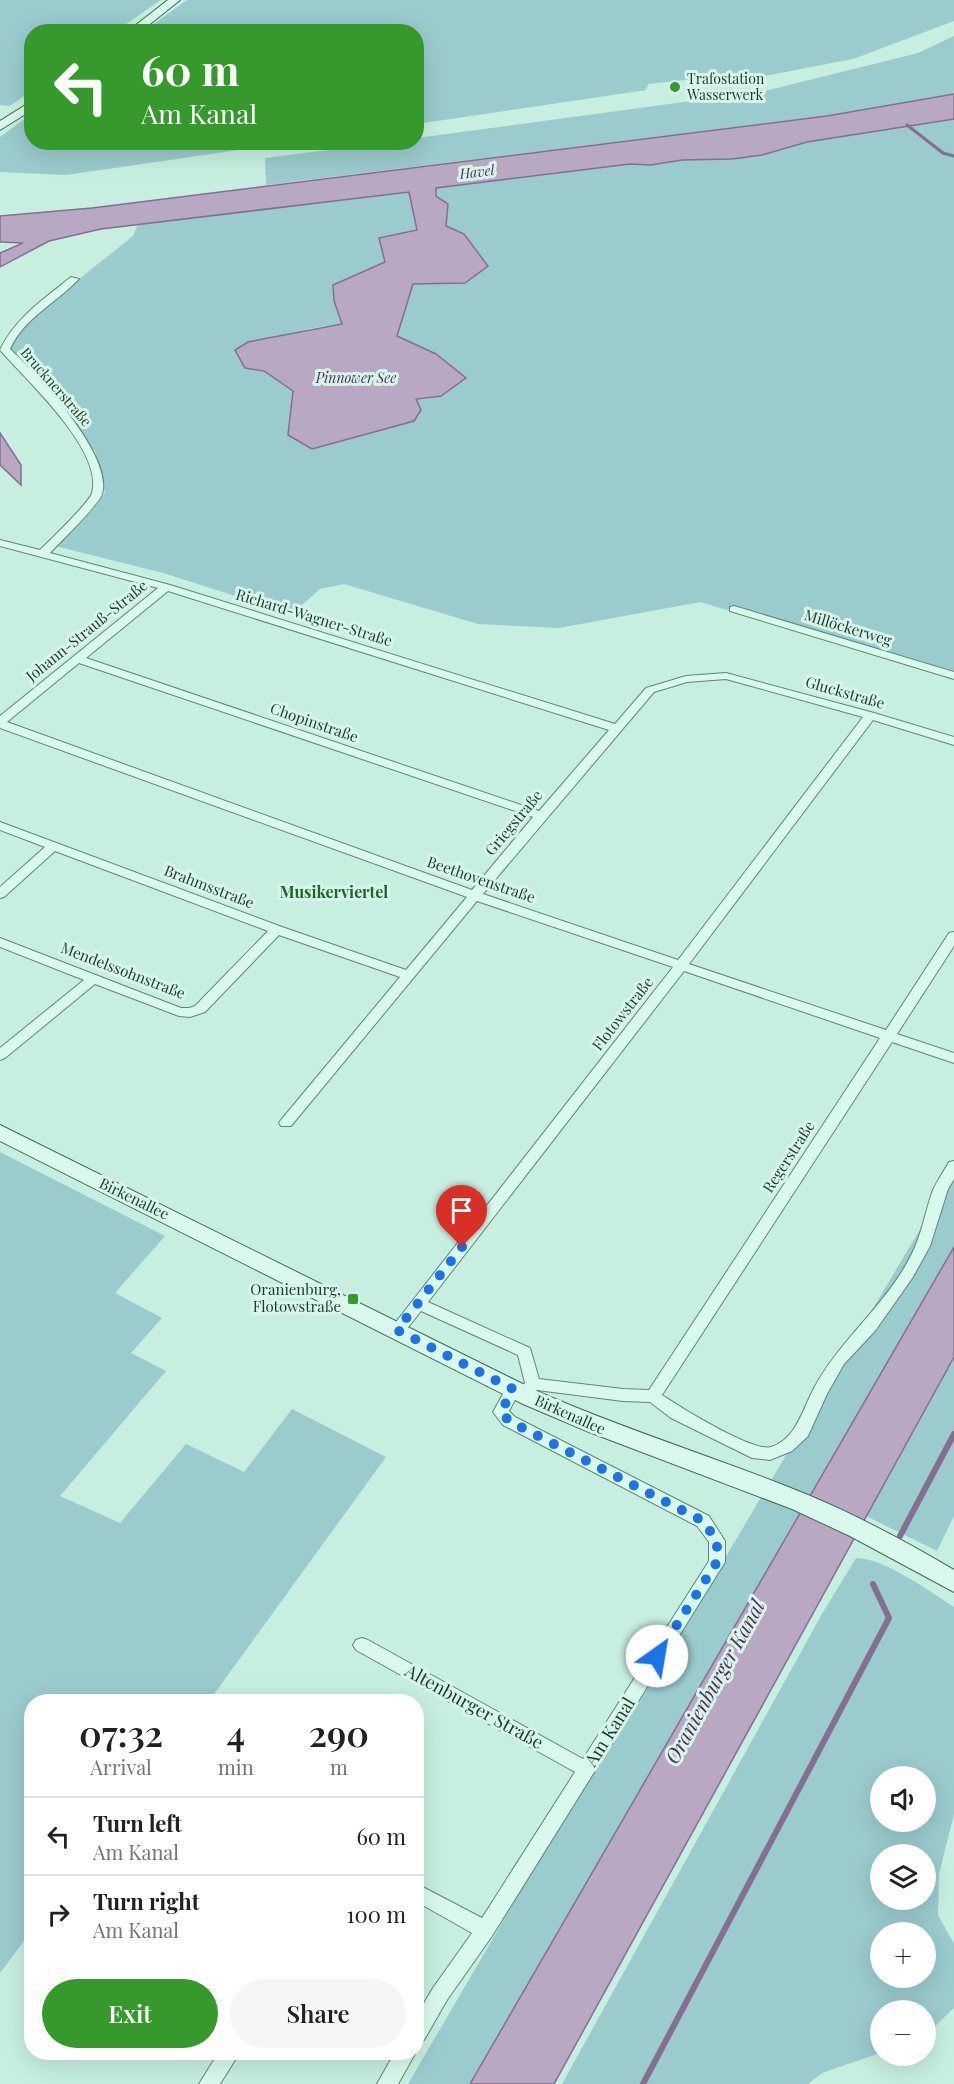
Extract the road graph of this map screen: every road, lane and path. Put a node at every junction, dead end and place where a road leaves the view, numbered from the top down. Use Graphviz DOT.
graph roads {
  1 [pos="175,0"];
  2 [pos="143,24"];
  3 [pos="24,109"];
  4 [pos="0,126"];
  5 [pos="74,279"];
  6 [pos="3,351"];
  7 [pos="0,543"];
  8 [pos="43,554"];
  9 [pos="166,587"];
  10 [pos="734,609"];
  11 [pos="78,658"];
  12 [pos="726,676"];
  13 [pos="954,676"];
  14 [pos="870,715"];
  15 [pos="0,723"];
  16 [pos="616,728"];
  17 [pos="954,741"];
  18 [pos="541,816"];
  19 [pos="0,826"];
  20 [pos="53,846"];
  21 [pos="0,894"];
  22 [pos="476,896"];
  23 [pos="277,930"];
  24 [pos="954,936"];
  25 [pos="0,942"];
  26 [pos="682,964"];
  27 [pos="408,975"];
  28 [pos="94,978"];
  29 [pos="888,1036"];
  30 [pos="0,1055"];
  31 [pos="954,1058"];
  32 [pos="286,1123"];
  33 [pos="0,1132"];
  34 [pos="954,1166"];
  35 [pos="418,1304"];
  36 [pos="397,1330"];
  37 [pos="523,1389"];
  38 [pos="653,1396"];
  39 [pos="954,1582"];
  40 [pos="362,1645"];
  41 [pos="586,1769"];
  42 [pos="424,1896"];
  43 [pos="485,1930"];
  44 [pos="424,2020"];
  45 [pos="225,2060"];
  46 [pos="401,2060"];
  47 [pos="209,2084"];
  48 [pos="387,2084"];
  1 -- 2 [label="street"];
  3 -- 4 [label="street"];
  5 -- 6 [label="street, Brucknerstraße"];
  6 -- 8 [label="street, Brucknerstraße"];
  7 -- 8 [label="street, Richard-Wagner-Straße"];
  8 -- 9 [label="street, Richard-Wagner-Straße"];
  9 -- 11 [label="street, Johann-Strauß-Straße"];
  9 -- 16 [label="street, Richard-Wagner-Straße"];
  10 -- 13 [label="street, Millöckerweg"];
  11 -- 15 [label="street, Johann-Strauß-Straße"];
  11 -- 18 [label="street, Chopinstraße"];
  12 -- 14 [label="street, Gluckstraße"];
  12 -- 16 [label="street, Griegstraße"];
  14 -- 17 [label="street, Gluckstraße"];
  14 -- 26 [label="street, Flotowstraße"];
  15 -- 22 [label="street, Beethovenstraße"];
  16 -- 18 [label="street, Griegstraße"];
  18 -- 22 [label="street, Griegstraße"];
  19 -- 20 [label="street, Brahmsstraße"];
  20 -- 21 [label="street"];
  20 -- 23 [label="street, Brahmsstraße"];
  22 -- 26 [label="street, Beethovenstraße"];
  22 -- 27 [label="street, Griegstraße"];
  23 -- 27 [label="street, Brahmsstraße"];
  23 -- 28 [label="street, Mendelssohnstraße"];
  24 -- 29 [label="street, Regerstraße"];
  25 -- 28 [label="street, Mendelssohnstraße"];
  26 -- 29 [label="street, Beethovenstraße"];
  26 -- 35 [label="street, Flotowstraße"];
  27 -- 32 [label="street, Griegstraße"];
  28 -- 30 [label="street"];
  29 -- 31 [label="street, Beethovenstraße"];
  29 -- 38 [label="street, Regerstraße"];
  33 -- 36 [label="street, Birkenallee"];
  34 -- 38 [label="street"];
  35 -- 36 [label="street, Flotowstraße"];
  35 -- 37 [label="street"];
  36 -- 37 [label="street, Birkenallee"];
  37 -- 38 [label="street"];
  37 -- 39 [label="street, Birkenallee"];
  37 -- 41 [label="street, Am Kanal"];
  40 -- 41 [label="street, Altenburger Straße"];
  41 -- 43 [label="street, Am Kanal"];
  42 -- 43 [label="street"];
  43 -- 44 [label="street, Am Kanal"];
  45 -- 47 [label="street"];
  46 -- 48 [label="street"];
}
